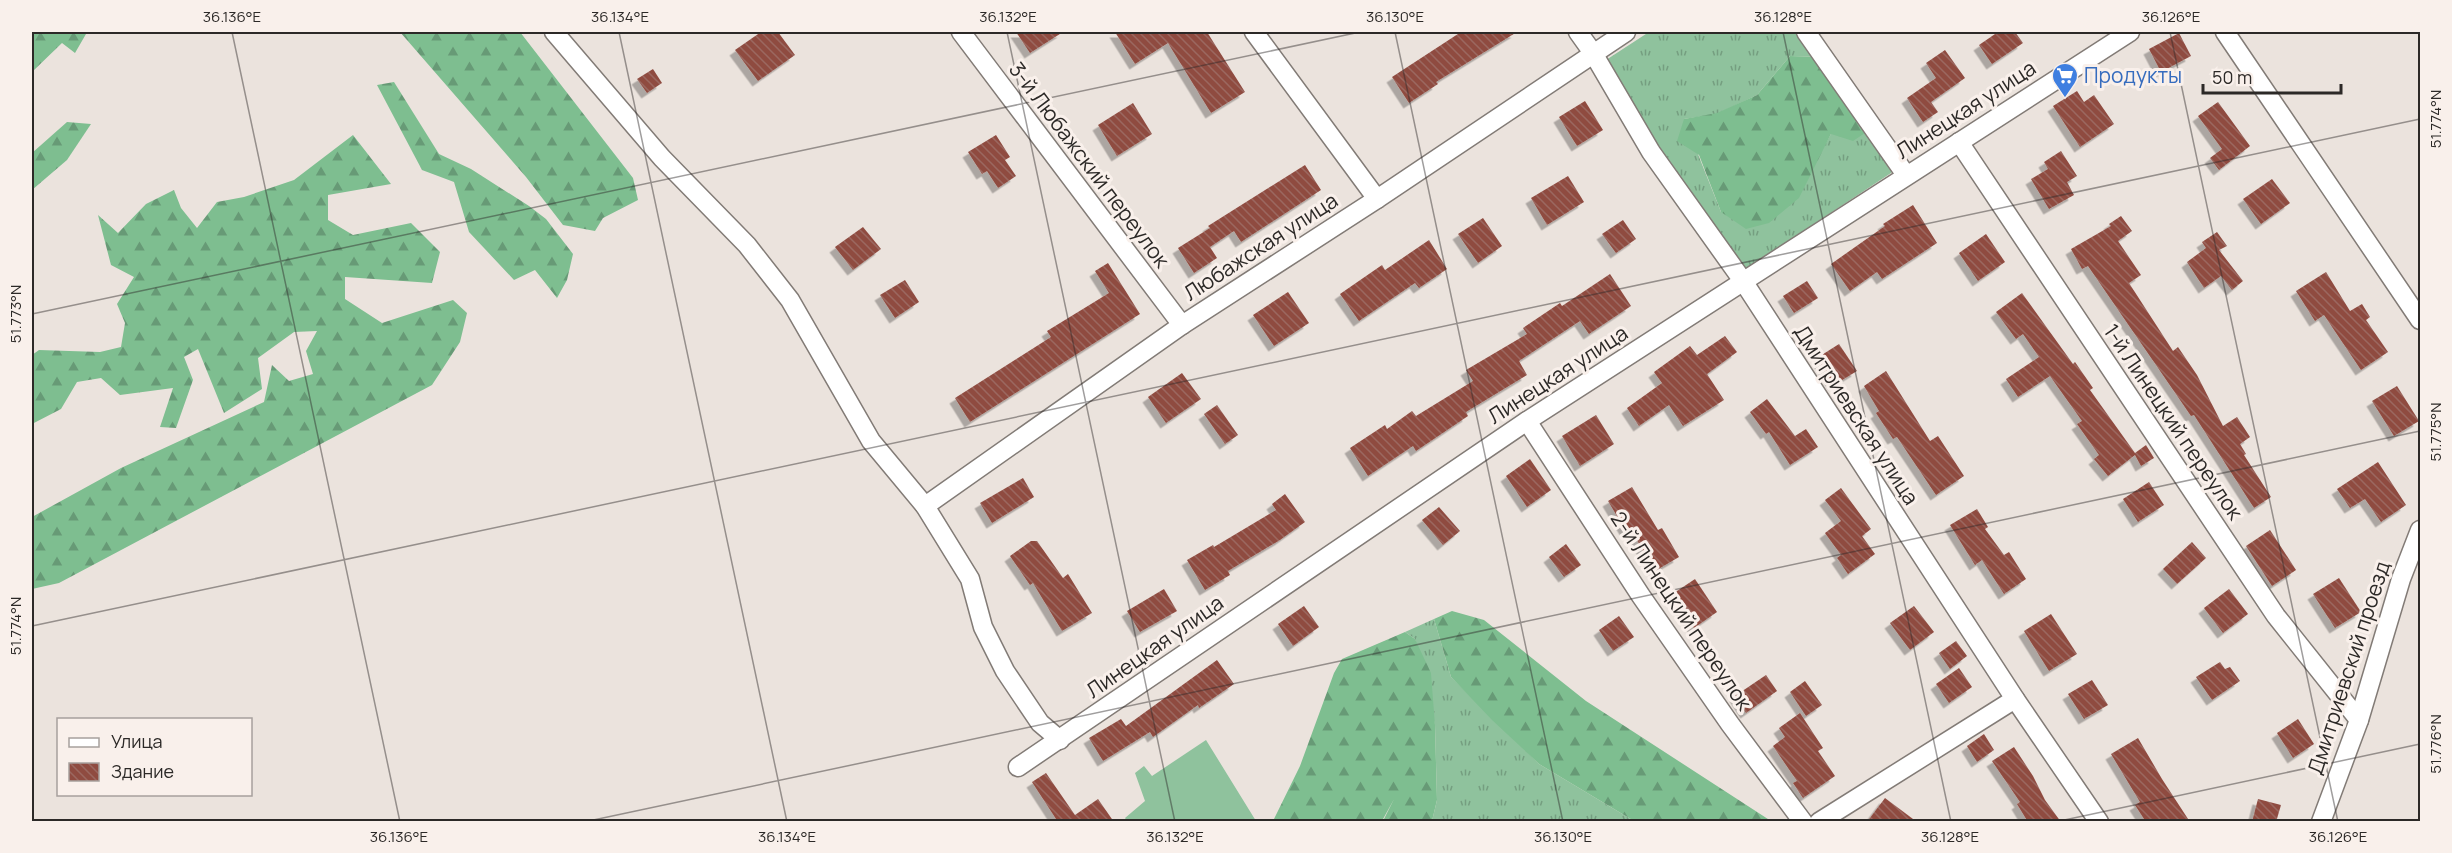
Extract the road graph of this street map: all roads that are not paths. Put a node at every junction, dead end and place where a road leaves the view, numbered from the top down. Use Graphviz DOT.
graph roads {
  1 [pos="554,32"];
  2 [pos="961,32"];
  3 [pos="1254,32"];
  4 [pos="1578,32"];
  5 [pos="1626,32"];
  6 [pos="1806,32"];
  7 [pos="2130,32"];
  8 [pos="2225,32"];
  9 [pos="1593,53"];
  10 [pos="1959,142"];
  11 [pos="1906,175"];
  12 [pos="1377,199"];
  13 [pos="1743,281"];
  14 [pos="2421,320"];
  15 [pos="1182,325"];
  16 [pos="1527,421"];
  17 [pos="925,506"];
  18 [pos="2421,530"];
  19 [pos="2015,699"];
  20 [pos="2359,720"];
  21 [pos="1060,740"];
  22 [pos="1018,767"];
  23 [pos="1803,822"];
  24 [pos="1819,822"];
  25 [pos="2099,822"];
  26 [pos="2321,822"];
  1 -- 17 [label="street"];
  2 -- 15 [label="street, 3-й Любажский переулок"];
  3 -- 12 [label="street"];
  4 -- 9 [label="street, Дмитриевская улица"];
  5 -- 9 [label="street, Любажская улица"];
  6 -- 11 [label="street"];
  7 -- 10 [label="street, Линецкая улица"];
  8 -- 14 [label="street"];
  9 -- 12 [label="street, Любажская улица"];
  9 -- 13 [label="street, Дмитриевская улица"];
  10 -- 11 [label="street, Линецкая улица"];
  10 -- 20 [label="street, 1-й Линецкий переулок"];
  11 -- 13 [label="street, Линецкая улица"];
  12 -- 15 [label="street, Любажская улица"];
  13 -- 16 [label="street, Линецкая улица"];
  13 -- 19 [label="street, Дмитриевская улица"];
  15 -- 17 [label="street, Любажская улица"];
  16 -- 21 [label="street, Линецкая улица"];
  16 -- 23 [label="street, 2-й Линецкий переулок"];
  17 -- 21 [label="street"];
  18 -- 20 [label="street, Дмитриевский проезд"];
  19 -- 24 [label="street"];
  19 -- 25 [label="street, Дмитриевская улица"];
  20 -- 26 [label="street, Дмитриевский проезд"];
  21 -- 22 [label="street, Линецкая улица"];
}
